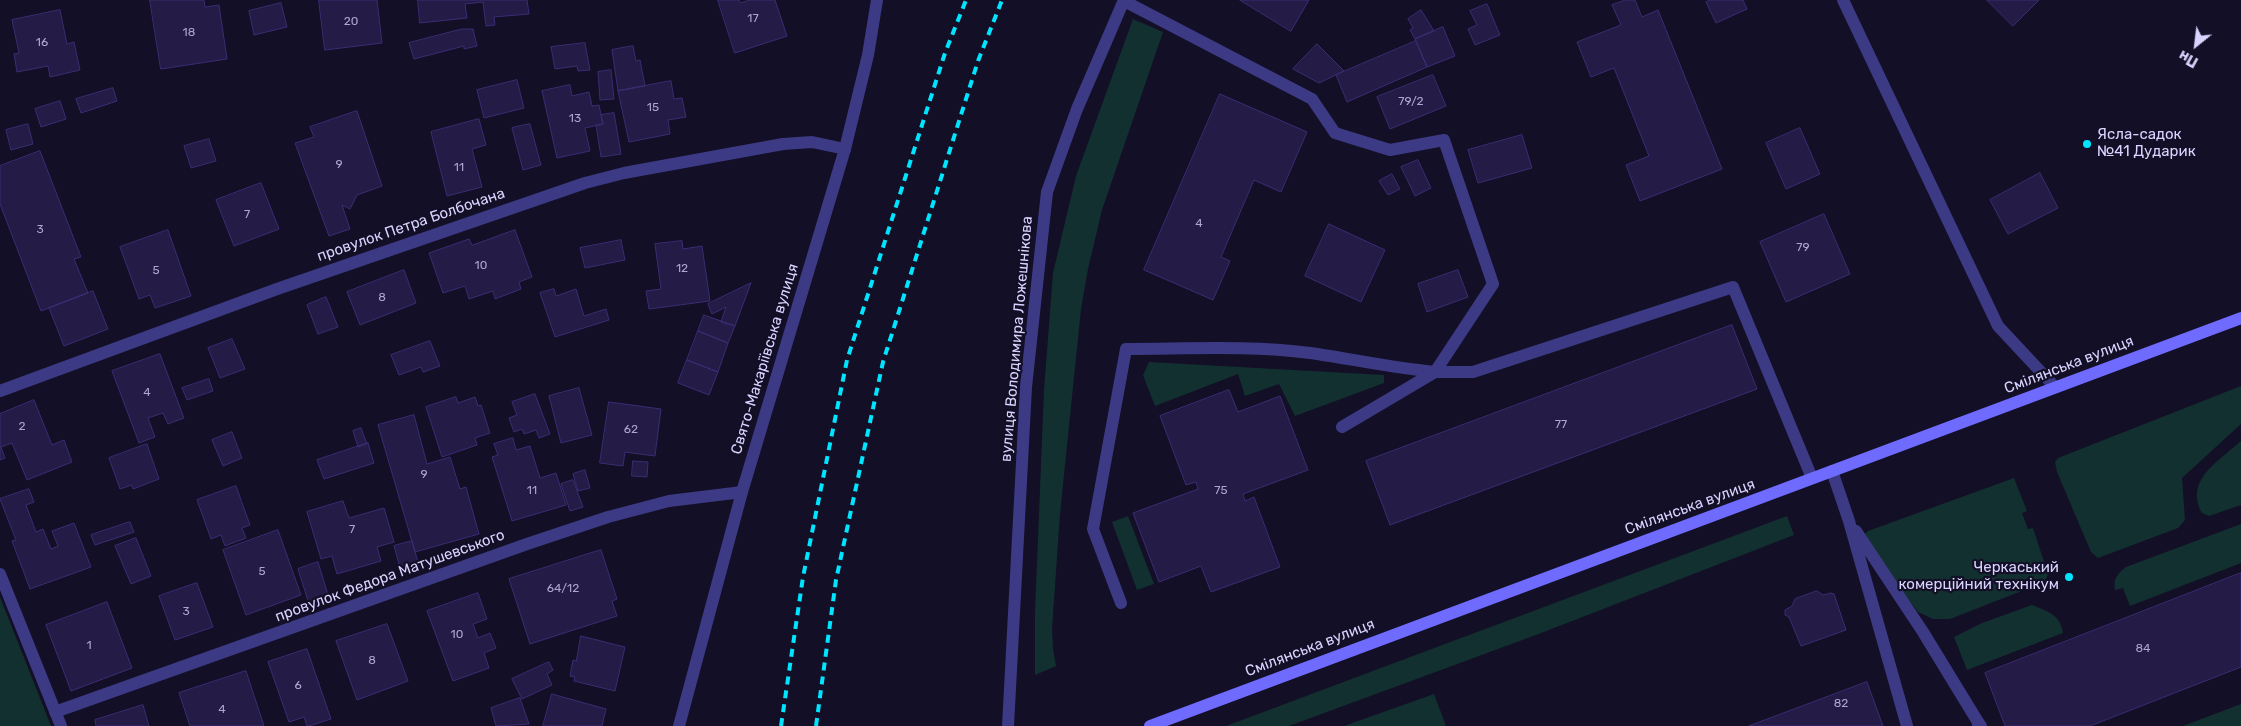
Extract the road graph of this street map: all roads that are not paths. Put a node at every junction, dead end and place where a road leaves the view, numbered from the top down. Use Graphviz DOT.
graph roads {
  1 [pos="877,0"];
  2 [pos="1124,0"];
  3 [pos="1844,0"];
  4 [pos="845,149"];
  5 [pos="2241,318"];
  6 [pos="1435,372"];
  7 [pos="2055,387"];
  8 [pos="0,392"];
  9 [pos="1342,427"];
  10 [pos="1832,470"];
  11 [pos="1812,478"];
  12 [pos="742,492"];
  13 [pos="1849,521"];
  14 [pos="0,574"];
  15 [pos="1121,603"];
  16 [pos="55,712"];
  17 [pos="1977,725"];
  18 [pos="61,726"];
  19 [pos="679,726"];
  20 [pos="1008,726"];
  21 [pos="1150,726"];
  22 [pos="1907,726"];
  1 -- 4 [label="street, Свято-Макаріївська вулиця"];
  2 -- 6 [label="street"];
  2 -- 20 [label="street, вулиця Володимира Ложешнікова"];
  3 -- 7 [label="street"];
  4 -- 8 [label="street, провулок Петра Болбочана"];
  4 -- 12 [label="street, Свято-Макаріївська вулиця"];
  5 -- 7 [label="main road, Смілянська вулиця"];
  6 -- 9 [label="street"];
  6 -- 11 [label="street"];
  6 -- 15 [label="street"];
  7 -- 10 [label="main road, Смілянська вулиця"];
  10 -- 11 [label="main road, Смілянська вулиця"];
  10 -- 13 [label="street"];
  11 -- 21 [label="main road, Смілянська вулиця"];
  12 -- 16 [label="street, провулок Федора Матушевського"];
  12 -- 19 [label="street, Свято-Макаріївська вулиця"];
  13 -- 17 [label="street"];
  13 -- 22 [label="street"];
  14 -- 16 [label="street"];
  16 -- 18 [label="street"];
}
